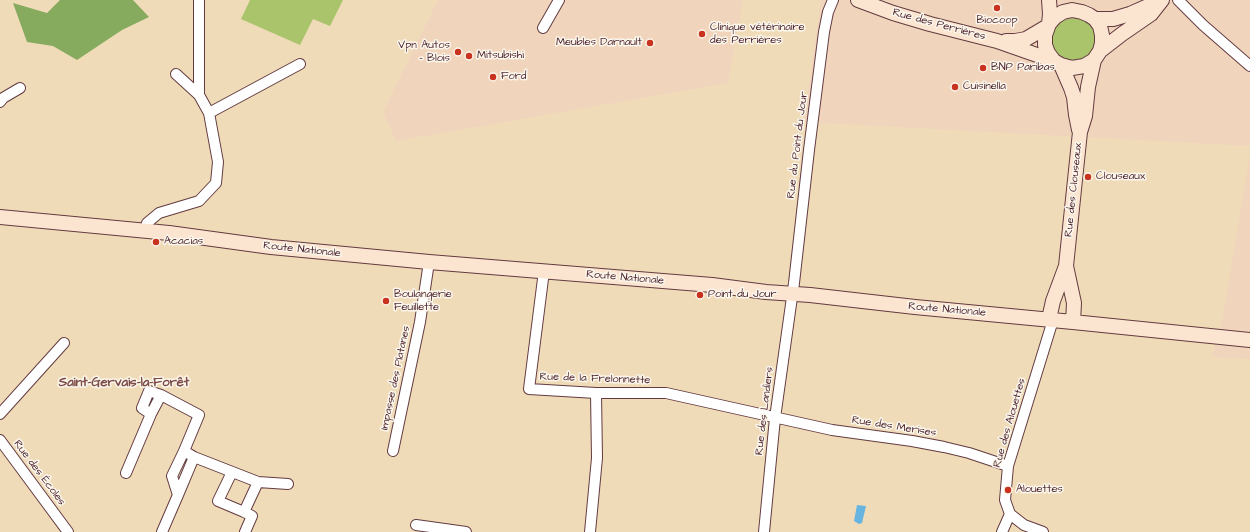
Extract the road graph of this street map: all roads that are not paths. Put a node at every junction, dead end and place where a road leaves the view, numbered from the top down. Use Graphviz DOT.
graph roads {
  1 [pos="199,0"];
  2 [pos="559,0"];
  3 [pos="832,0"];
  4 [pos="858,0"];
  5 [pos="1049,0"];
  6 [pos="1162,0"];
  7 [pos="1178,0"];
  8 [pos="1078,6"];
  9 [pos="1095,19"];
  10 [pos="1048,25"];
  11 [pos="542,28"];
  12 [pos="998,41"];
  13 [pos="1097,56"];
  14 [pos="1057,63"];
  15 [pos="300,64"];
  16 [pos="1250,66"];
  17 [pos="176,74"];
  18 [pos="20,88"];
  19 [pos="199,95"];
  20 [pos="0,102"];
  21 [pos="208,113"];
  22 [pos="1080,132"];
  23 [pos="0,217"];
  24 [pos="145,231"];
  25 [pos="428,262"];
  26 [pos="1066,266"];
  27 [pos="544,271"];
  28 [pos="793,293"];
  29 [pos="1051,320"];
  30 [pos="1074,322"];
  31 [pos="1250,340"];
  32 [pos="64,343"];
  33 [pos="596,393"];
  34 [pos="0,414"];
  35 [pos="775,418"];
  36 [pos="0,440"];
  37 [pos="184,450"];
  38 [pos="392,451"];
  39 [pos="194,457"];
  40 [pos="1008,466"];
  41 [pos="232,472"];
  42 [pos="126,473"];
  43 [pos="258,482"];
  44 [pos="288,484"];
  45 [pos="178,495"];
  46 [pos="244,512"];
  47 [pos="1010,514"];
  48 [pos="60,520"];
  49 [pos="416,525"];
  50 [pos="63,532"];
  51 [pos="68,532"];
  52 [pos="162,532"];
  53 [pos="245,532"];
  54 [pos="466,532"];
  55 [pos="590,532"];
  56 [pos="764,532"];
  57 [pos="1002,532"];
  58 [pos="1043,532"];
  1 -- 19 [label="street"];
  2 -- 11 [label="street"];
  3 -- 28 [label="street, Rue du Point du Jour"];
  4 -- 12 [label="main road, Rue des Perrières"];
  5 -- 10 [label="main road"];
  6 -- 9 [label="main road"];
  6 -- 13 [label="main road"];
  7 -- 16 [label="street"];
  8 -- 9 [label="main road"];
  8 -- 10 [label="main road"];
  9 -- 13 [label="main road"];
  10 -- 12 [label="main road, Rue des Perrières"];
  10 -- 14 [label="main road"];
  12 -- 14 [label="main road, Rue des Perrières"];
  13 -- 14 [label="main road"];
  13 -- 22 [label="main road, Rue des Clouseaux"];
  14 -- 22 [label="main road"];
  15 -- 21 [label="street"];
  17 -- 19 [label="street"];
  18 -- 20 [label="street"];
  19 -- 21 [label="street"];
  21 -- 24 [label="street"];
  22 -- 26 [label="main road, Rue des Clouseaux"];
  23 -- 24 [label="main road, Route Nationale"];
  24 -- 25 [label="main road, Route Nationale"];
  25 -- 27 [label="main road, Route Nationale"];
  25 -- 38 [label="street, Impasse des Platanes"];
  26 -- 29 [label="main road"];
  26 -- 30 [label="main road, Rue des Clouseaux"];
  27 -- 28 [label="main road, Route Nationale"];
  27 -- 33 [label="street, Rue de la Frelonnette"];
  28 -- 29 [label="main road, Route Nationale"];
  28 -- 35 [label="street, Rue des Landiers"];
  29 -- 30 [label="main road, Route Nationale"];
  29 -- 40 [label="street, Rue des Alouettes"];
  30 -- 31 [label="main road, Route Nationale"];
  32 -- 34 [label="street"];
  33 -- 35 [label="street, Rue de la Frelonnette"];
  33 -- 55 [label="street"];
  35 -- 40 [label="street, Rue des Merises"];
  35 -- 56 [label="street, Rue des Landiers"];
  36 -- 48 [label="street, Rue des Écoles"];
  37 -- 39 [label="street"];
  37 -- 42 [label="street"];
  37 -- 45 [label="street"];
  39 -- 41 [label="street"];
  39 -- 45 [label="street"];
  40 -- 47 [label="street, Rue des Alouettes"];
  41 -- 43 [label="street"];
  41 -- 46 [label="street"];
  43 -- 44 [label="street"];
  43 -- 46 [label="street"];
  45 -- 52 [label="street"];
  46 -- 53 [label="street"];
  47 -- 57 [label="street"];
  47 -- 58 [label="street"];
  48 -- 50 [label="street, Rue des Écoles"];
  48 -- 51 [label="street, Rue des Écoles"];
  49 -- 54 [label="street"];
}
